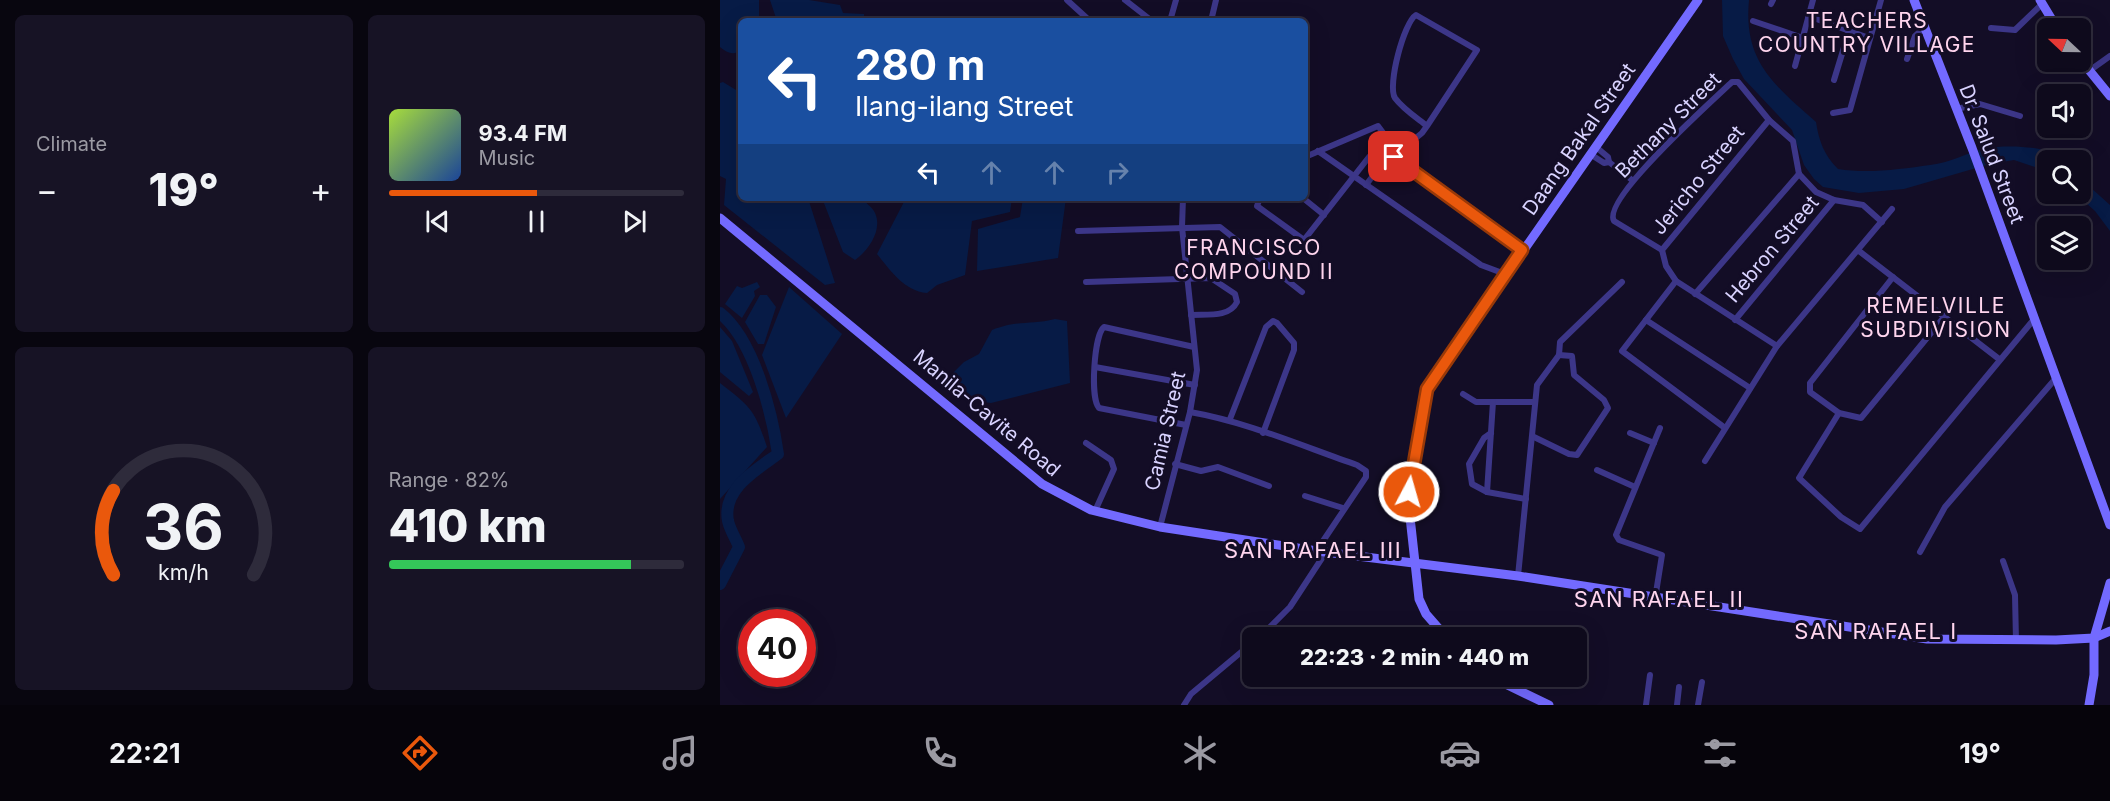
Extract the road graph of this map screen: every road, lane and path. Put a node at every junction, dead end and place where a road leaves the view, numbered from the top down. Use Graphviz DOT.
graph roads {
  1 [pos="1067,0"];
  2 [pos="1125,0"];
  3 [pos="1176,0"];
  4 [pos="1698,0"];
  5 [pos="1813,0"];
  6 [pos="1881,0"];
  7 [pos="1914,0"];
  8 [pos="1214,1"];
  9 [pos="2041,2"];
  10 [pos="1808,16"];
  11 [pos="1087,18"];
  12 [pos="1148,18"];
  13 [pos="1171,18"];
  14 [pos="1211,18"];
  15 [pos="2051,18"];
  16 [pos="1753,21"];
  17 [pos="1924,28"];
  18 [pos="1991,28"];
  19 [pos="1850,31"];
  20 [pos="1803,38"];
  21 [pos="1869,38"];
  22 [pos="2110,56"];
  23 [pos="1906,59"];
  24 [pos="1795,66"];
  25 [pos="2091,70"];
  26 [pos="2090,72"];
  27 [pos="1834,80"];
  28 [pos="2110,96"];
  29 [pos="1955,109"];
  30 [pos="1833,113"];
  31 [pos="2020,116"];
  32 [pos="1768,120"];
  33 [pos="1427,126"];
  34 [pos="1593,150"];
  35 [pos="1318,151"];
  36 [pos="1308,156"];
  37 [pos="1394,157"];
  38 [pos="1799,174"];
  39 [pos="1354,176"];
  40 [pos="1632,180"];
  41 [pos="1366,185"];
  42 [pos="1834,200"];
  43 [pos="1184,201"];
  44 [pos="1259,201"];
  45 [pos="1307,201"];
  46 [pos="1892,208"];
  47 [pos="1324,215"];
  48 [pos="720,218"];
  49 [pos="1882,222"];
  50 [pos="1182,227"];
  51 [pos="1078,231"];
  52 [pos="1522,250"];
  53 [pos="1662,250"];
  54 [pos="1859,251"];
  55 [pos="1505,274"];
  56 [pos="1893,277"];
  57 [pos="1188,280"];
  58 [pos="1676,280"];
  59 [pos="1086,282"];
  60 [pos="1622,282"];
  61 [pos="1302,292"];
  62 [pos="1695,294"];
  63 [pos="1191,315"];
  64 [pos="1945,316"];
  65 [pos="2034,318"];
  66 [pos="1646,320"];
  67 [pos="1735,320"];
  68 [pos="1777,345"];
  69 [pos="1194,346"];
  70 [pos="1559,355"];
  71 [pos="1999,359"];
  72 [pos="1095,367"];
  73 [pos="2056,378"];
  74 [pos="1195,385"];
  75 [pos="1750,388"];
  76 [pos="1463,394"];
  77 [pos="1493,402"];
  78 [pos="1534,402"];
  79 [pos="1190,412"];
  80 [pos="1839,413"];
  81 [pos="1230,419"];
  82 [pos="1186,425"];
  83 [pos="1660,428"];
  84 [pos="1725,428"];
  85 [pos="1263,433"];
  86 [pos="1491,433"];
  87 [pos="1630,433"];
  88 [pos="1533,437"];
  89 [pos="1086,443"];
  90 [pos="1654,443"];
  91 [pos="1705,461"];
  92 [pos="1175,464"];
  93 [pos="1597,470"];
  94 [pos="1269,486"];
  95 [pos="1635,487"];
  96 [pos="1487,492"];
  97 [pos="1305,496"];
  98 [pos="1526,499"];
  99 [pos="1343,508"];
  100 [pos="1095,511"];
  101 [pos="2110,525"];
  102 [pos="1160,527"];
  103 [pos="1323,541"];
  104 [pos="1320,550"];
  105 [pos="1920,552"];
  106 [pos="2003,561"];
  107 [pos="1416,565"];
  108 [pos="1518,576"];
  109 [pos="2110,583"];
  110 [pos="1655,598"];
  111 [pos="1270,627"];
  112 [pos="1438,627"];
  113 [pos="2110,631"];
  114 [pos="2094,638"];
  115 [pos="2016,641"];
  116 [pos="1242,651"];
  117 [pos="1650,675"];
  118 [pos="1702,682"];
  119 [pos="1512,687"];
  120 [pos="1679,687"];
  121 [pos="1184,705"];
  122 [pos="1549,705"];
  123 [pos="1646,705"];
  124 [pos="1677,705"];
  125 [pos="1698,705"];
  126 [pos="2089,705"];
  1 -- 11 [label="street"];
  2 -- 12 [label="street"];
  3 -- 13 [label="street"];
  4 -- 34 [label="main road, Daang Bakal Street"];
  5 -- 10 [label="street"];
  6 -- 21 [label="street"];
  7 -- 17 [label="main road, Dr. Salud Street"];
  8 -- 14 [label="street"];
  9 -- 15 [label="main road"];
  9 -- 18 [label="street"];
  10 -- 19 [label="street"];
  10 -- 20 [label="street"];
  16 -- 20 [label="street"];
  17 -- 23 [label="street"];
  17 -- 29 [label="main road, Dr. Salud Street"];
  19 -- 21 [label="street"];
  19 -- 27 [label="street"];
  20 -- 24 [label="street"];
  21 -- 30 [label="street"];
  22 -- 25 [label="street"];
  26 -- 28 [label="main road"];
  29 -- 31 [label="street"];
  29 -- 65 [label="main road, Dr. Salud Street"];
  32 -- 38 [label="street"];
  32 -- 40 [label="street, Bethany Street"];
  32 -- 53 [label="street, Jericho Street"];
  33 -- 33 [label="street"];
  33 -- 37 [label="street"];
  34 -- 40 [label="street"];
  34 -- 52 [label="main road, Daang Bakal Street"];
  35 -- 36 [label="street"];
  35 -- 39 [label="street"];
  35 -- 39 [label="street"];
  37 -- 41 [label="street"];
  37 -- 52 [label="street"];
  38 -- 42 [label="street"];
  38 -- 62 [label="street"];
  39 -- 41 [label="street"];
  39 -- 47 [label="street"];
  40 -- 53 [label="street, Bethany Street"];
  41 -- 55 [label="street"];
  42 -- 49 [label="street"];
  42 -- 67 [label="street, Hebron Street"];
  43 -- 50 [label="street, Camia Street"];
  44 -- 47 [label="street"];
  45 -- 47 [label="street"];
  46 -- 49 [label="street"];
  48 -- 100 [label="main road, Manila-Cavite Road"];
  49 -- 54 [label="street"];
  50 -- 51 [label="street"];
  50 -- 57 [label="street, Camia Street"];
  50 -- 61 [label="street"];
  52 -- 55 [label="main road, Daang Bakal Street"];
  53 -- 58 [label="street, Jericho Street"];
  54 -- 56 [label="street"];
  54 -- 68 [label="street"];
  55 -- 107 [label="main road, Daang Bakal Street"];
  56 -- 64 [label="street"];
  56 -- 80 [label="street"];
  57 -- 59 [label="street"];
  57 -- 63 [label="street, Camia Street"];
  57 -- 63 [label="street"];
  58 -- 62 [label="street"];
  58 -- 66 [label="street"];
  60 -- 70 [label="street"];
  62 -- 67 [label="street"];
  63 -- 69 [label="street, Camia Street"];
  64 -- 71 [label="street"];
  64 -- 80 [label="street"];
  65 -- 71 [label="street"];
  65 -- 73 [label="main road, Dr. Salud Street"];
  66 -- 75 [label="street"];
  66 -- 84 [label="street"];
  67 -- 68 [label="street"];
  68 -- 75 [label="street"];
  69 -- 72 [label="street"];
  69 -- 74 [label="street, Camia Street"];
  70 -- 78 [label="street"];
  70 -- 88 [label="street"];
  71 -- 80 [label="street"];
  72 -- 74 [label="street"];
  72 -- 82 [label="street"];
  73 -- 101 [label="main road, Dr. Salud Street"];
  73 -- 105 [label="street"];
  74 -- 79 [label="street, Camia Street"];
  75 -- 84 [label="street"];
  76 -- 77 [label="street"];
  77 -- 78 [label="street"];
  77 -- 86 [label="street"];
  78 -- 88 [label="street"];
  79 -- 81 [label="street"];
  79 -- 82 [label="street, Camia Street"];
  81 -- 85 [label="street"];
  81 -- 85 [label="street"];
  82 -- 92 [label="street, Camia Street"];
  83 -- 90 [label="street"];
  84 -- 91 [label="street"];
  85 -- 99 [label="street"];
  86 -- 96 [label="street"];
  86 -- 96 [label="street"];
  87 -- 90 [label="street"];
  88 -- 98 [label="street"];
  89 -- 100 [label="street"];
  90 -- 95 [label="street"];
  92 -- 94 [label="street"];
  92 -- 102 [label="street, Camia Street"];
  93 -- 95 [label="street"];
  95 -- 110 [label="street"];
  96 -- 98 [label="street"];
  97 -- 99 [label="street"];
  98 -- 108 [label="street"];
  99 -- 103 [label="street"];
  100 -- 102 [label="main road, Manila-Cavite Road"];
  102 -- 104 [label="main road, Manila-Cavite Road"];
  104 -- 107 [label="main road, Manila-Cavite Road"];
  104 -- 111 [label="street"];
  106 -- 115 [label="street"];
  107 -- 108 [label="main road, Manila-Cavite Road"];
  107 -- 112 [label="main road, Daang Bakal Street"];
  108 -- 110 [label="main road, Manila-Cavite Road"];
  109 -- 114 [label="main road"];
  110 -- 115 [label="main road, Manila-Cavite Road"];
  113 -- 114 [label="main road"];
  114 -- 115 [label="main road, Manila-Cavite Road"];
  114 -- 126 [label="main road"];
  116 -- 121 [label="street"];
  117 -- 123 [label="street"];
  118 -- 125 [label="street"];
  119 -- 122 [label="main road"];
  120 -- 124 [label="street"];
}
